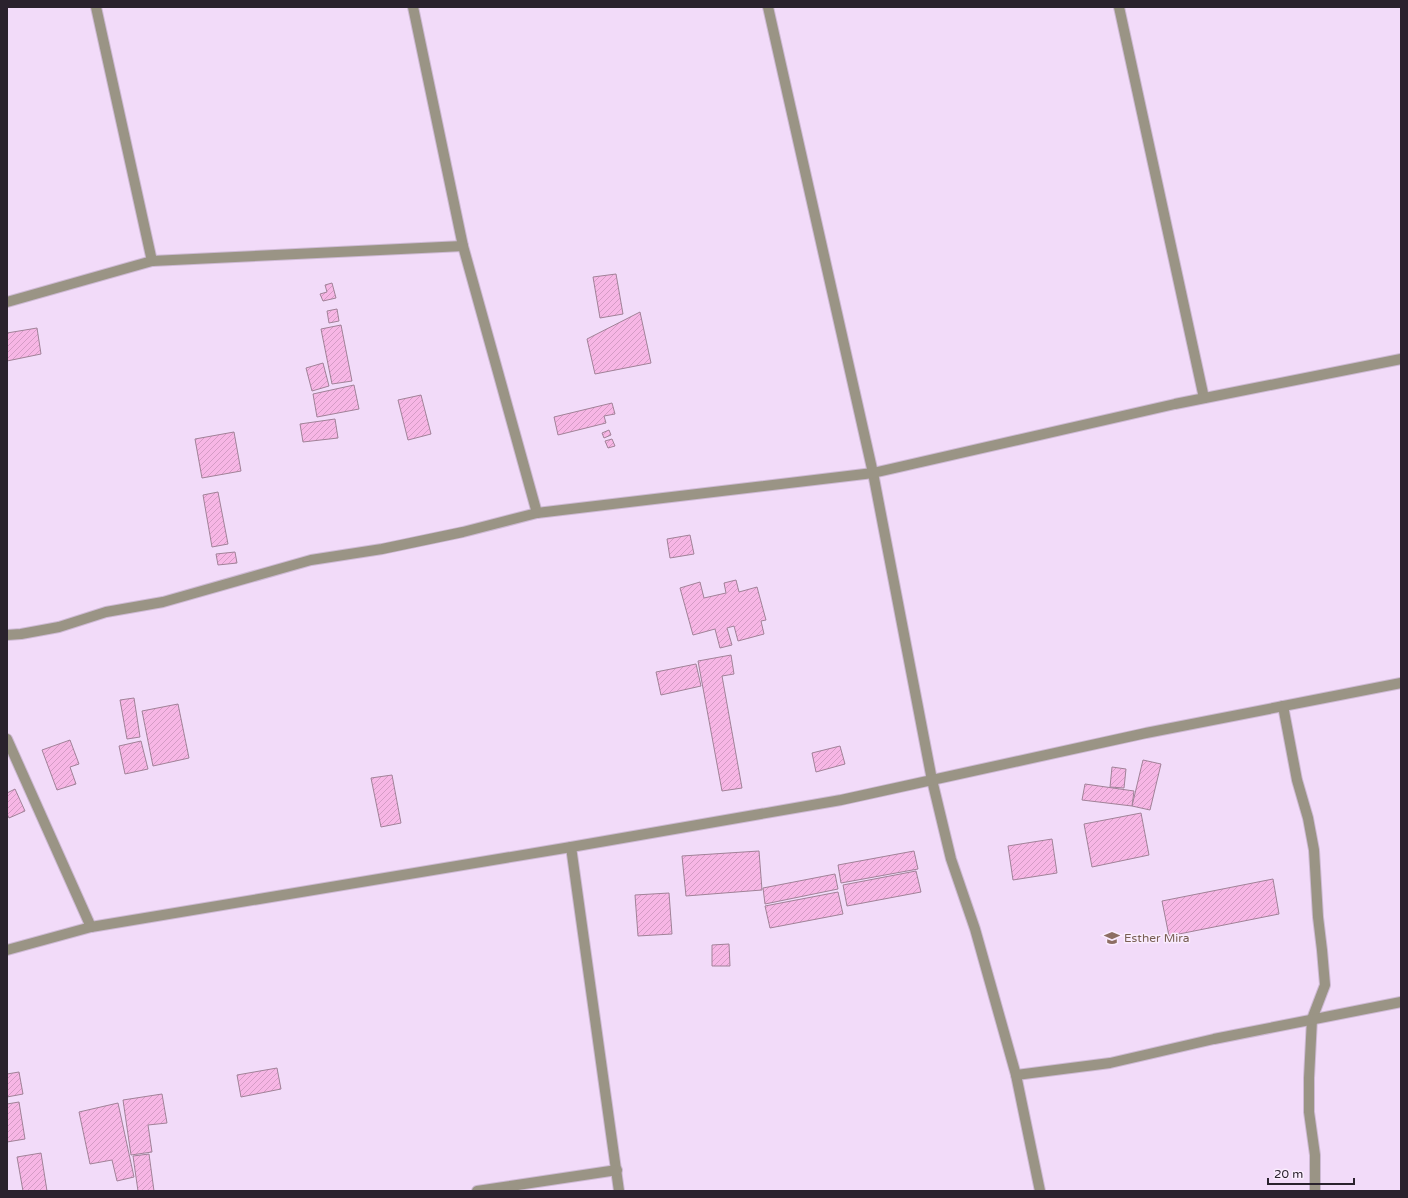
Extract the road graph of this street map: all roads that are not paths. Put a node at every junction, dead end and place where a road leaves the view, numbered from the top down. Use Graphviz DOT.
graph roads {
  1 [pos="96,7"];
  2 [pos="413,7"];
  3 [pos="768,7"];
  4 [pos="1119,7"];
  5 [pos="462,246"];
  6 [pos="152,261"];
  7 [pos="7,302"];
  8 [pos="1401,359"];
  9 [pos="1204,398"];
  10 [pos="873,473"];
  11 [pos="536,513"];
  12 [pos="7,635"];
  13 [pos="1401,683"];
  14 [pos="1283,706"];
  15 [pos="7,739"];
  16 [pos="932,780"];
  17 [pos="571,847"];
  18 [pos="91,927"];
  19 [pos="7,950"];
  20 [pos="1401,1002"];
  21 [pos="1312,1019"];
  22 [pos="1016,1075"];
  23 [pos="617,1170"];
  24 [pos="477,1191"];
  25 [pos="619,1191"];
  26 [pos="1040,1191"];
  27 [pos="1315,1191"];
  1 -- 6 [label="street"];
  2 -- 5 [label="street"];
  3 -- 10 [label="street"];
  4 -- 9 [label="street"];
  5 -- 6 [label="street"];
  5 -- 11 [label="street"];
  6 -- 7 [label="street"];
  8 -- 9 [label="street"];
  9 -- 10 [label="street"];
  10 -- 11 [label="street"];
  10 -- 16 [label="street"];
  11 -- 12 [label="street"];
  13 -- 14 [label="street"];
  14 -- 16 [label="street"];
  14 -- 21 [label="street"];
  15 -- 18 [label="street"];
  16 -- 17 [label="street"];
  16 -- 22 [label="street"];
  17 -- 18 [label="street"];
  17 -- 23 [label="street"];
  18 -- 19 [label="street"];
  20 -- 21 [label="street"];
  21 -- 22 [label="street"];
  21 -- 27 [label="street"];
  22 -- 26 [label="street"];
  23 -- 24 [label="street"];
  23 -- 25 [label="street"];
}
